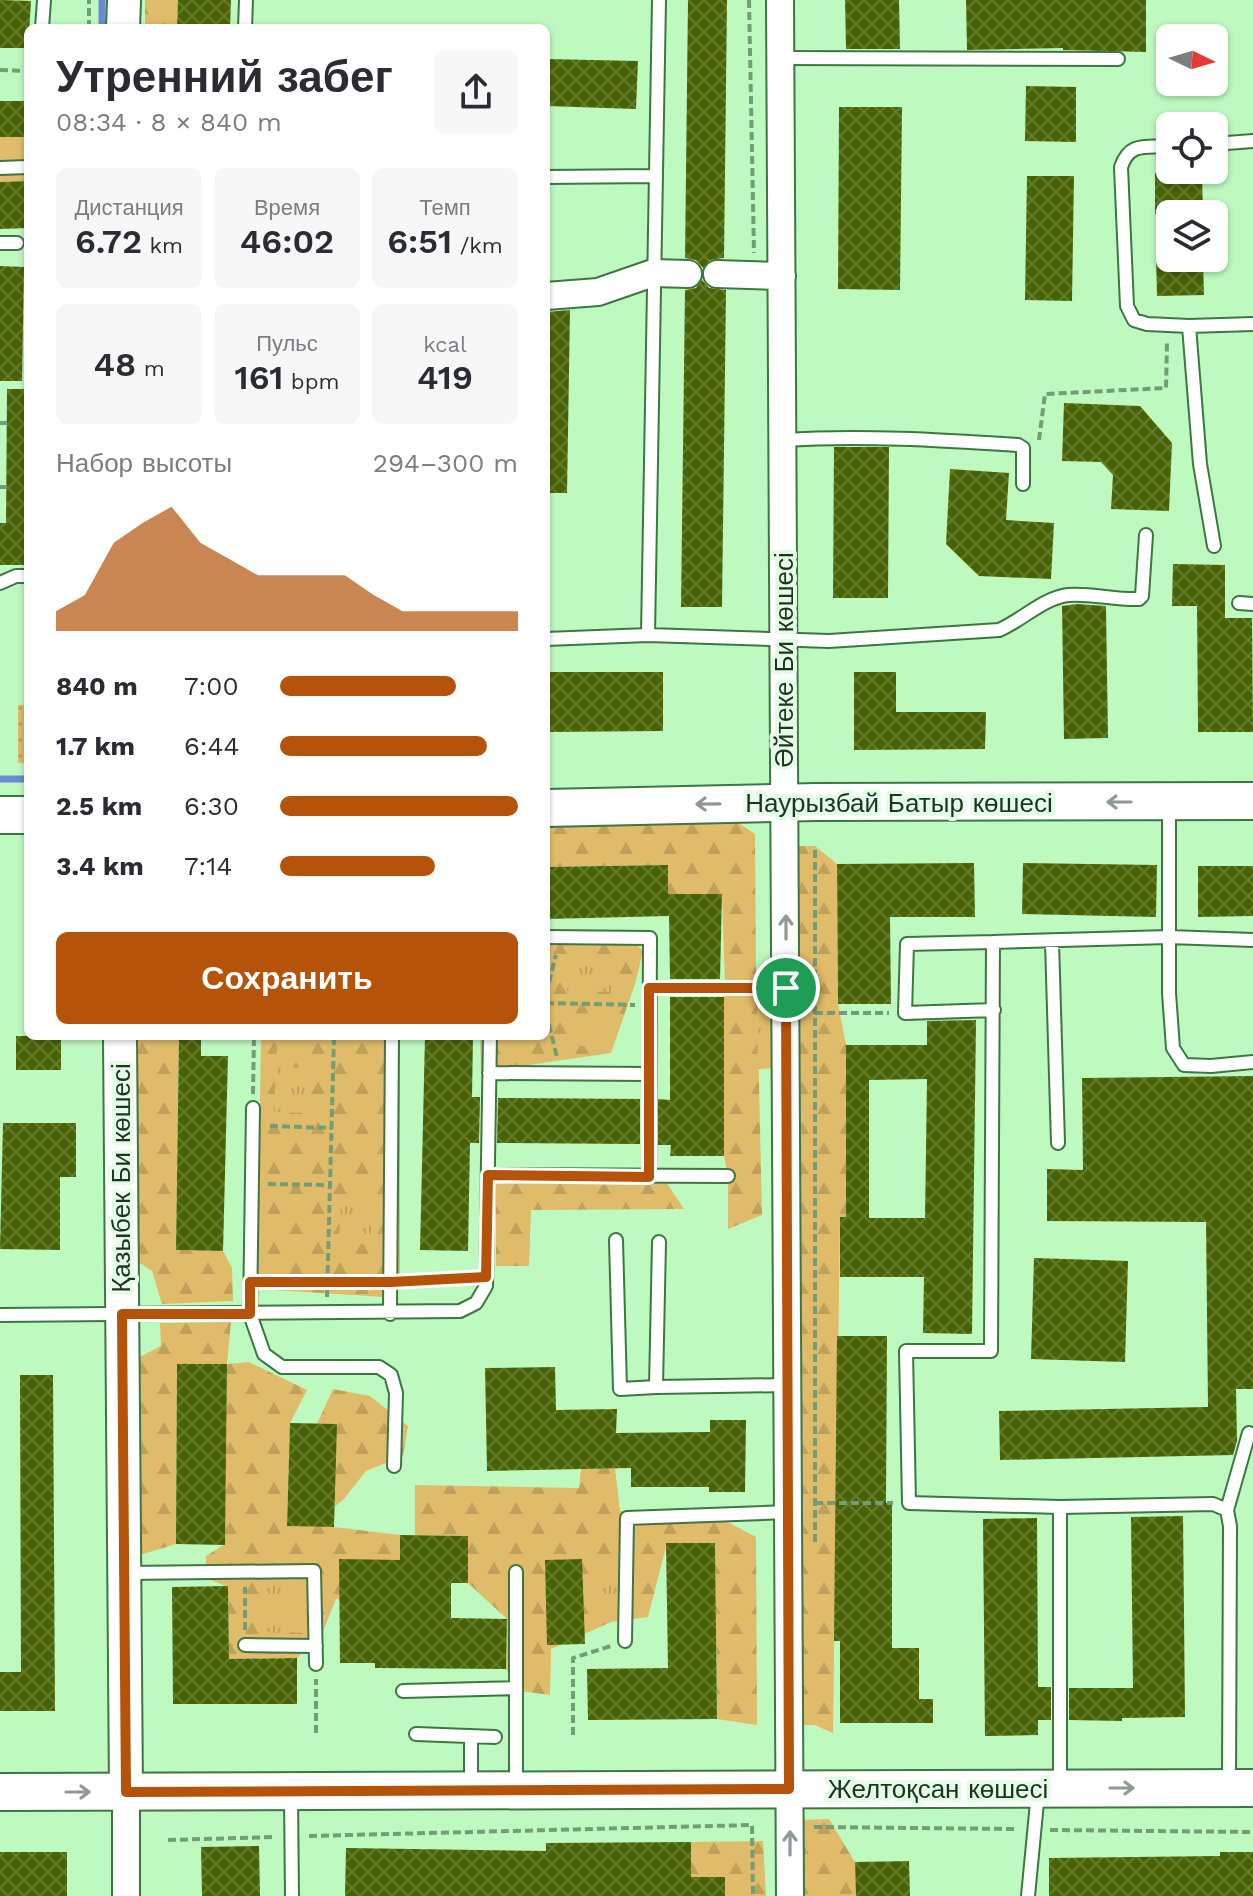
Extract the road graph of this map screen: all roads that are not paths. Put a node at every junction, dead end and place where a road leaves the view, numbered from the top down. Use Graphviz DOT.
graph roads {
  1 [pos="44,0"];
  2 [pos="124,0"];
  3 [pos="246,0"];
  4 [pos="659,0"];
  5 [pos="780,0"];
  6 [pos="42,24"];
  7 [pos="123,24"];
  8 [pos="245,24"];
  9 [pos="780,58"];
  10 [pos="1118,59"];
  11 [pos="1253,141"];
  12 [pos="1228,143"];
  13 [pos="1156,147"];
  14 [pos="24,167"];
  15 [pos="0,168"];
  16 [pos="655,176"];
  17 [pos="550,177"];
  18 [pos="0,243"];
  19 [pos="17,243"];
  20 [pos="653,273"];
  21 [pos="688,274"];
  22 [pos="717,274"];
  23 [pos="782,276"];
  24 [pos="550,296"];
  25 [pos="1253,324"];
  26 [pos="1189,326"];
  27 [pos="783,440"];
  28 [pos="1023,484"];
  29 [pos="1146,535"];
  30 [pos="1214,546"];
  31 [pos="24,576"];
  32 [pos="0,583"];
  33 [pos="1239,603"];
  34 [pos="1253,604"];
  35 [pos="648,635"];
  36 [pos="550,639"];
  37 [pos="784,639"];
  38 [pos="1169,801"];
  39 [pos="1253,801"];
  40 [pos="786,803"];
  41 [pos="550,808"];
  42 [pos="0,815"];
  43 [pos="24,815"];
  44 [pos="550,937"];
  45 [pos="1169,937"];
  46 [pos="1253,940"];
  47 [pos="993,942"];
  48 [pos="1052,942"];
  49 [pos="649,988"];
  50 [pos="786,988"];
  51 [pos="994,1010"];
  52 [pos="120,1040"];
  53 [pos="392,1040"];
  54 [pos="490,1040"];
  55 [pos="1253,1062"];
  56 [pos="489,1073"];
  57 [pos="649,1074"];
  58 [pos="253,1108"];
  59 [pos="1058,1143"];
  60 [pos="488,1175"];
  61 [pos="728,1176"];
  62 [pos="649,1177"];
  63 [pos="616,1240"];
  64 [pos="659,1242"];
  65 [pos="122,1314"];
  66 [pos="250,1314"];
  67 [pos="390,1314"];
  68 [pos="0,1315"];
  69 [pos="787,1385"];
  70 [pos="656,1387"];
  71 [pos="1249,1433"];
  72 [pos="394,1466"];
  73 [pos="1060,1507"];
  74 [pos="1227,1510"];
  75 [pos="788,1512"];
  76 [pos="516,1572"];
  77 [pos="124,1573"];
  78 [pos="625,1641"];
  79 [pos="245,1645"];
  80 [pos="316,1646"];
  81 [pos="316,1664"];
  82 [pos="515,1688"];
  83 [pos="403,1691"];
  84 [pos="416,1734"];
  85 [pos="471,1736"];
  86 [pos="495,1737"];
  87 [pos="1241,1788"];
  88 [pos="789,1789"];
  89 [pos="1049,1789"];
  90 [pos="516,1790"];
  91 [pos="291,1791"];
  92 [pos="471,1791"];
  93 [pos="0,1792"];
  94 [pos="126,1792"];
  95 [pos="126,1896"];
  96 [pos="292,1896"];
  97 [pos="790,1896"];
  98 [pos="1028,1896"];
  1 -- 6 [label="lane"];
  2 -- 7 [label="street"];
  3 -- 8 [label="lane"];
  4 -- 16 [label="lane"];
  5 -- 9 [label="street, Әйтеке Би көшесі"];
  9 -- 10 [label="lane"];
  9 -- 23 [label="street, Әйтеке Би көшесі"];
  11 -- 12 [label="lane"];
  13 -- 26 [label="lane"];
  14 -- 15 [label="lane"];
  16 -- 17 [label="lane"];
  16 -- 20 [label="lane"];
  18 -- 19 [label="lane"];
  20 -- 21 [label="street"];
  20 -- 24 [label="street"];
  20 -- 35 [label="lane"];
  22 -- 23 [label="street"];
  23 -- 27 [label="street, Әйтеке Би көшесі"];
  25 -- 26 [label="lane"];
  26 -- 30 [label="lane"];
  27 -- 28 [label="lane"];
  27 -- 37 [label="street, Әйтеке Би көшесі"];
  29 -- 37 [label="lane"];
  31 -- 32 [label="lane"];
  33 -- 34 [label="lane"];
  35 -- 36 [label="lane"];
  35 -- 37 [label="lane"];
  37 -- 40 [label="street, Әйтеке Би көшесі"];
  38 -- 39 [label="main road, Наурызбай Батыр көшесі"];
  38 -- 40 [label="main road, Наурызбай Батыр көшесі, one-way"];
  38 -- 45 [label="lane"];
  40 -- 41 [label="main road, Наурызбай Батыр көшесі, one-way"];
  50 -- 40 [label="street, Әйтеке Би көшесі, one-way"];
  42 -- 43 [label="main road"];
  44 -- 49 [label="lane"];
  45 -- 46 [label="lane"];
  45 -- 48 [label="lane"];
  45 -- 55 [label="lane"];
  47 -- 48 [label="lane"];
  47 -- 51 [label="lane"];
  47 -- 51 [label="lane"];
  48 -- 59 [label="lane"];
  49 -- 50 [label="lane"];
  49 -- 57 [label="lane"];
  50 -- 69 [label="street, Әйтеке Би көшесі"];
  51 -- 73 [label="lane"];
  52 -- 65 [label="street, Қазыбек Би көшесі"];
  53 -- 67 [label="lane"];
  54 -- 56 [label="lane"];
  56 -- 57 [label="lane"];
  56 -- 60 [label="lane"];
  57 -- 62 [label="lane"];
  58 -- 66 [label="lane"];
  60 -- 62 [label="lane"];
  60 -- 67 [label="lane"];
  61 -- 62 [label="lane"];
  63 -- 70 [label="lane"];
  64 -- 70 [label="lane"];
  65 -- 66 [label="lane"];
  65 -- 68 [label="lane"];
  65 -- 77 [label="street, Қазыбек Би көшесі"];
  66 -- 67 [label="lane"];
  66 -- 72 [label="lane"];
  69 -- 70 [label="lane"];
  69 -- 75 [label="street, Әйтеке Би көшесі"];
  71 -- 74 [label="lane"];
  73 -- 74 [label="lane"];
  73 -- 89 [label="lane"];
  74 -- 87 [label="lane"];
  75 -- 78 [label="lane"];
  75 -- 88 [label="street, Әйтеке Би көшесі"];
  76 -- 82 [label="lane"];
  77 -- 80 [label="lane"];
  77 -- 94 [label="street, Қазыбек Би көшесі"];
  79 -- 80 [label="lane"];
  80 -- 81 [label="lane"];
  82 -- 83 [label="lane"];
  82 -- 90 [label="lane"];
  84 -- 85 [label="lane"];
  85 -- 86 [label="lane"];
  85 -- 92 [label="lane"];
  89 -- 87 [label="main road, Желтоқсан көшесі, one-way"];
  88 -- 89 [label="main road, Желтоқсан көшесі"];
  88 -- 90 [label="main road, Желтоқсан көшесі"];
  97 -- 88 [label="street, Әйтеке Би көшесі, one-way"];
  89 -- 98 [label="lane"];
  90 -- 92 [label="main road, Желтоқсан көшесі"];
  91 -- 92 [label="main road, Желтоқсан көшесі"];
  91 -- 94 [label="main road, Желтоқсан көшесі"];
  91 -- 96 [label="lane"];
  93 -- 94 [label="main road, Желтоқсан көшесі, one-way"];
  94 -- 95 [label="street, Қазыбек Би көшесі"];
}
